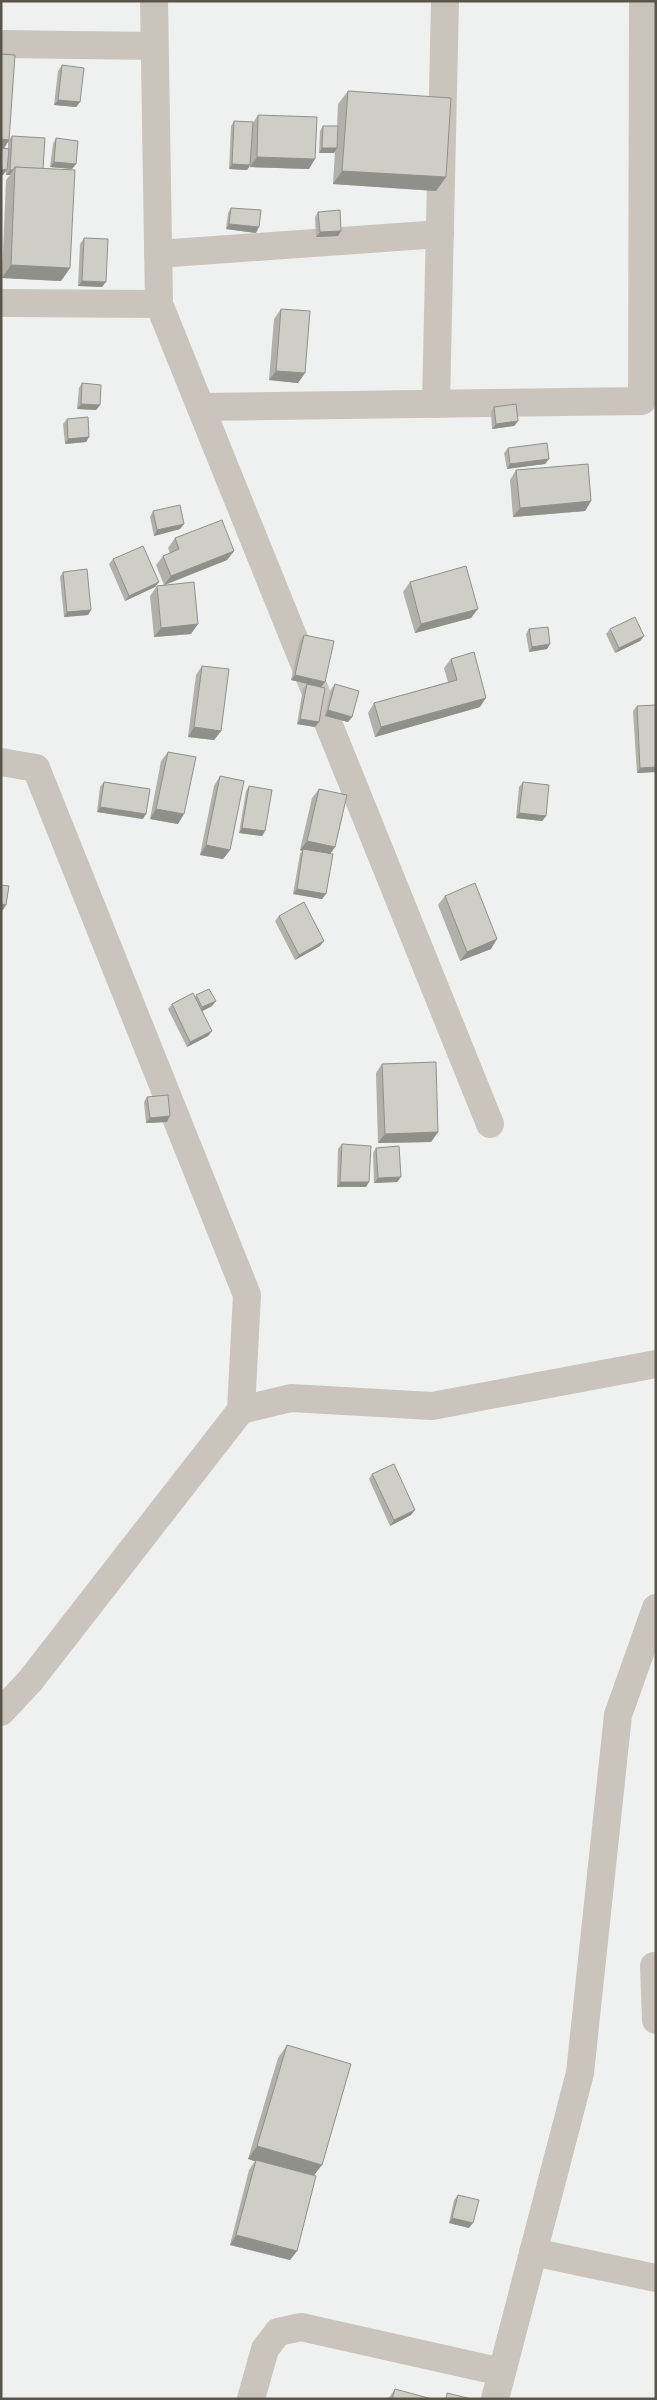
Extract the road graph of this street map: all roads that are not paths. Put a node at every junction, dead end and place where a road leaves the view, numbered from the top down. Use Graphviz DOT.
graph roads {
  1 [pos="154,1"];
  2 [pos="445,1"];
  3 [pos="643,1"];
  4 [pos="1,44"];
  5 [pos="154,46"];
  6 [pos="440,234"];
  7 [pos="158,254"];
  8 [pos="1,303"];
  9 [pos="159,304"];
  10 [pos="436,404"];
  11 [pos="201,406"];
  12 [pos="1,762"];
  13 [pos="490,1124"];
  14 [pos="656,1364"];
  15 [pos="241,1410"];
  16 [pos="656,1608"];
  17 [pos="1,1712"];
  18 [pos="654,1966"];
  19 [pos="656,2020"];
  20 [pos="533,2252"];
  21 [pos="656,2278"];
  22 [pos="502,2372"];
  23 [pos="251,2399"];
  24 [pos="495,2399"];
  1 -- 5 [label="street"];
  2 -- 6 [label="street"];
  3 -- 10 [label="street"];
  4 -- 5 [label="street"];
  5 -- 7 [label="street"];
  6 -- 7 [label="street"];
  6 -- 10 [label="street"];
  7 -- 9 [label="street"];
  8 -- 9 [label="street"];
  9 -- 11 [label="street"];
  10 -- 11 [label="street"];
  11 -- 13 [label="street"];
  12 -- 15 [label="street"];
  14 -- 15 [label="street"];
  15 -- 17 [label="street"];
  16 -- 20 [label="street"];
  18 -- 19 [label="street"];
  20 -- 21 [label="street"];
  20 -- 22 [label="street"];
  22 -- 23 [label="street"];
  22 -- 24 [label="street"];
}
